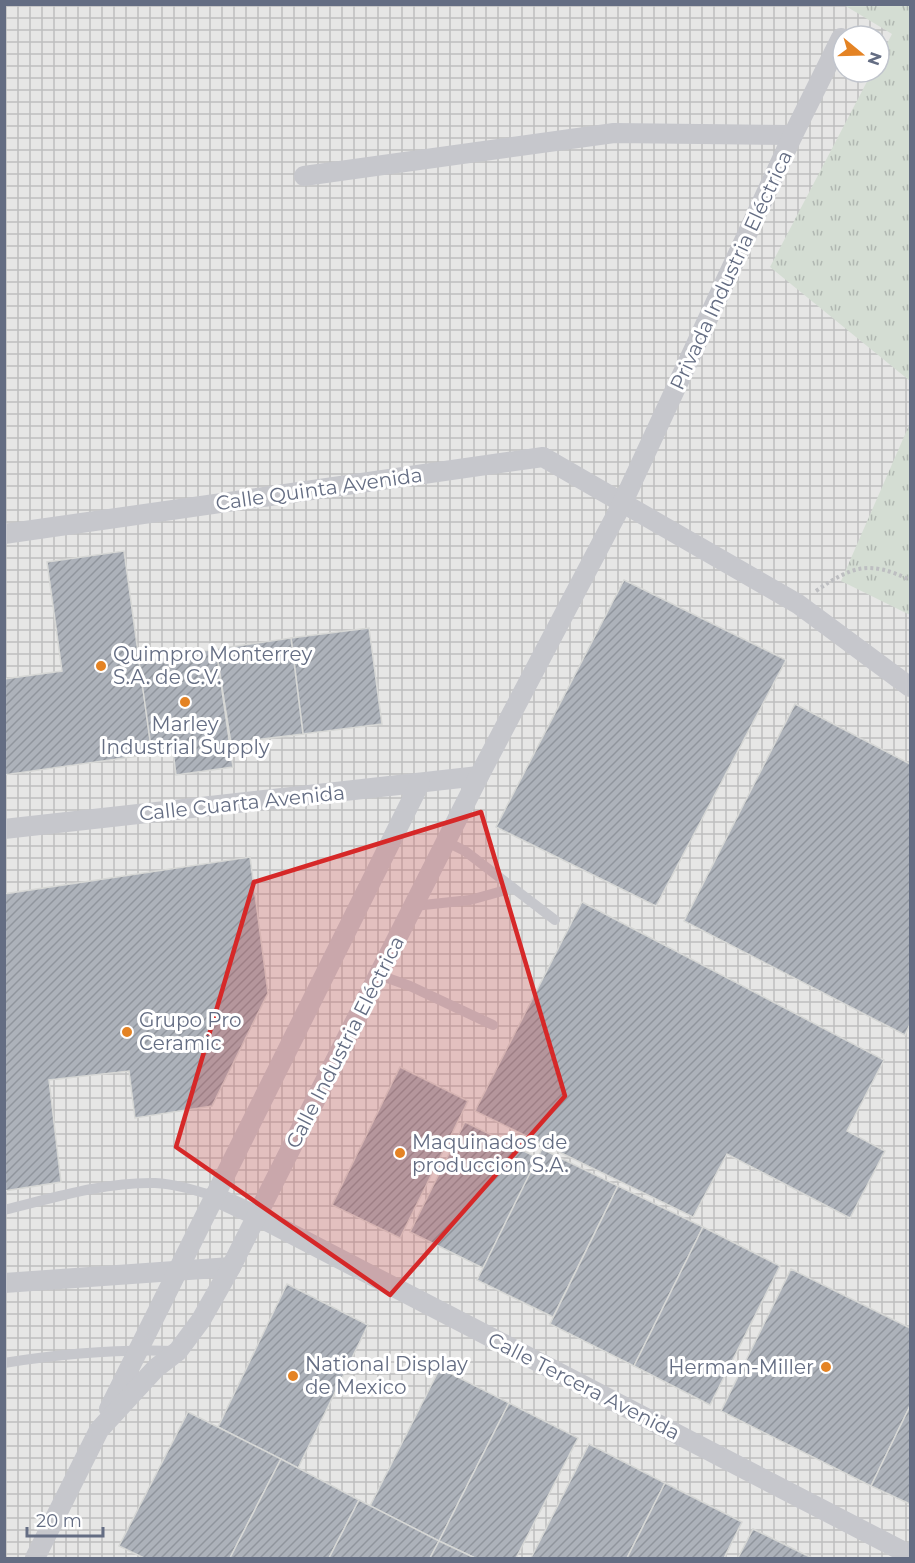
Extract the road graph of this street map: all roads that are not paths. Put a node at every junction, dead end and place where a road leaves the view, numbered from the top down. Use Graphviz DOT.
graph roads {
  1 [pos="831,58"];
  2 [pos="793,135"];
  3 [pos="304,176"];
  4 [pos="623,502"];
  5 [pos="4,534"];
  6 [pos="910,687"];
  7 [pos="479,776"];
  8 [pos="420,783"];
  9 [pos="4,829"];
  10 [pos="447,842"];
  11 [pos="513,888"];
  12 [pos="414,906"];
  13 [pos="555,921"];
  14 [pos="380,975"];
  15 [pos="493,1025"];
  16 [pos="214,1196"];
  17 [pos="4,1210"];
  18 [pos="257,1216"];
  19 [pos="231,1267"];
  20 [pos="177,1270"];
  21 [pos="4,1283"];
  22 [pos="138,1350"];
  23 [pos="178,1351"];
  24 [pos="4,1363"];
  25 [pos="99,1430"];
  26 [pos="910,1555"];
  27 [pos="35,1558"];
  1 -- 2 [label="street, Privada Industria Eléctrica"];
  2 -- 3 [label="street"];
  2 -- 4 [label="street, Privada Industria Eléctrica"];
  4 -- 5 [label="street, Calle Quinta Avenida"];
  4 -- 6 [label="street, Calle Quinta Avenida"];
  4 -- 7 [label="street, Calle Industria Eléctrica"];
  7 -- 8 [label="street, Calle Cuarta Avenida"];
  7 -- 10 [label="street, Calle Industria Eléctrica"];
  8 -- 9 [label="street, Calle Cuarta Avenida"];
  8 -- 16 [label="street"];
  10 -- 11 [label="lane"];
  10 -- 12 [label="street, Calle Industria Eléctrica"];
  11 -- 12 [label="lane"];
  11 -- 13 [label="lane"];
  12 -- 14 [label="street, Calle Industria Eléctrica"];
  14 -- 15 [label="lane"];
  14 -- 18 [label="street, Calle Industria Eléctrica"];
  16 -- 17 [label="lane"];
  16 -- 18 [label="street, Calle Tercera Avenida"];
  16 -- 20 [label="street"];
  18 -- 19 [label="street, Calle Industria Eléctrica"];
  18 -- 26 [label="street, Calle Tercera Avenida"];
  19 -- 20 [label="street"];
  19 -- 23 [label="street, Calle Industria Eléctrica"];
  20 -- 21 [label="street"];
  20 -- 22 [label="street"];
  22 -- 23 [label="lane"];
  22 -- 24 [label="lane"];
  22 -- 25 [label="street"];
  23 -- 25 [label="street, Calle Industria Eléctrica"];
  25 -- 27 [label="street, Calle Industria Eléctrica"];
}
